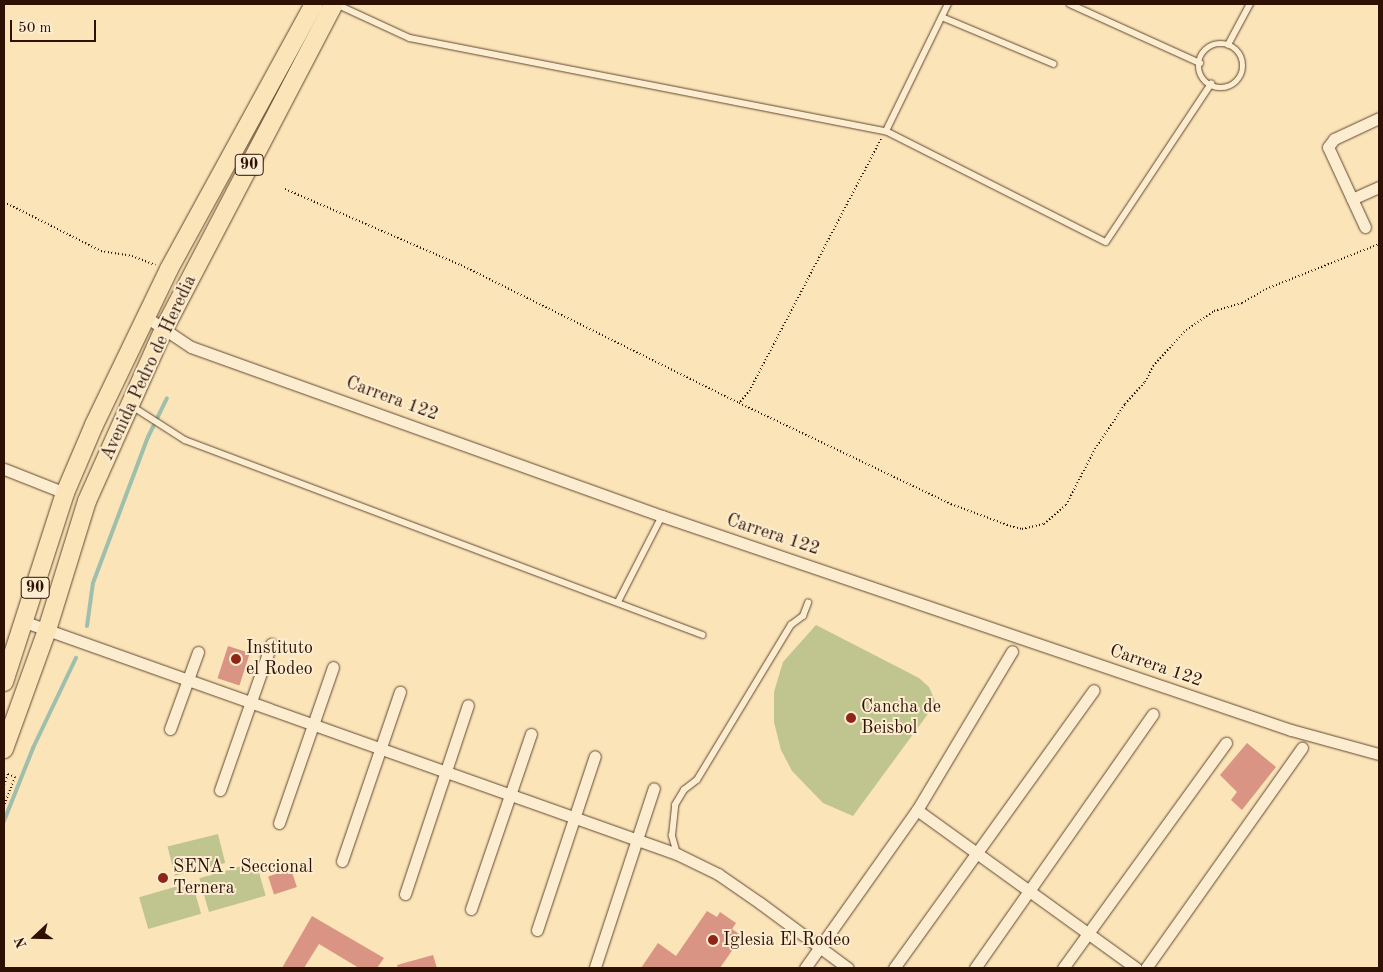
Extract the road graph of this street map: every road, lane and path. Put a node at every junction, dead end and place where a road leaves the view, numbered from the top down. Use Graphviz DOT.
graph roads {
  1 [pos="314,4"];
  2 [pos="335,4"];
  3 [pos="948,4"];
  4 [pos="1070,4"];
  5 [pos="1250,4"];
  6 [pos="942,17"];
  7 [pos="1228,45"];
  8 [pos="1200,63"];
  9 [pos="1054,64"];
  10 [pos="1211,84"];
  11 [pos="1379,118"];
  12 [pos="886,130"];
  13 [pos="1379,187"];
  14 [pos="284,189"];
  15 [pos="1352,199"];
  16 [pos="4,202"];
  17 [pos="1365,227"];
  18 [pos="1379,244"];
  19 [pos="169,270"];
  20 [pos="146,317"];
  21 [pos="165,327"];
  22 [pos="739,403"];
  23 [pos="130,404"];
  24 [pos="4,469"];
  25 [pos="65,493"];
  26 [pos="662,516"];
  27 [pos="618,602"];
  28 [pos="808,604"];
  29 [pos="25,622"];
  30 [pos="47,630"];
  31 [pos="703,635"];
  32 [pos="271,644"];
  33 [pos="1012,651"];
  34 [pos="198,652"];
  35 [pos="333,667"];
  36 [pos="188,680"];
  37 [pos="4,682"];
  38 [pos="1094,690"];
  39 [pos="400,692"];
  40 [pos="251,702"];
  41 [pos="468,705"];
  42 [pos="1153,714"];
  43 [pos="312,724"];
  44 [pos="170,729"];
  45 [pos="531,734"];
  46 [pos="1226,744"];
  47 [pos="380,748"];
  48 [pos="1302,748"];
  49 [pos="4,749"];
  50 [pos="1379,754"];
  51 [pos="595,756"];
  52 [pos="447,771"];
  53 [pos="4,785"];
  54 [pos="654,788"];
  55 [pos="220,790"];
  56 [pos="510,794"];
  57 [pos="4,805"];
  58 [pos="918,810"];
  59 [pos="573,816"];
  60 [pos="279,824"];
  61 [pos="637,838"];
  62 [pos="977,853"];
  63 [pos="677,854"];
  64 [pos="342,861"];
  65 [pos="1029,891"];
  66 [pos="406,894"];
  67 [pos="471,909"];
  68 [pos="536,930"];
  69 [pos="1088,934"];
  70 [pos="820,947"];
  71 [pos="595,967"];
  72 [pos="805,968"];
  73 [pos="848,968"];
  74 [pos="894,968"];
  75 [pos="975,968"];
  76 [pos="1064,968"];
  77 [pos="1136,968"];
  78 [pos="1146,968"];
  1 -- 19 [label="highway, Avenida Pedro de Heredia / 90"];
  2 -- 12 [label="lane"];
  2 -- 21 [label="highway, Avenida Pedro de Heredia / 90"];
  3 -- 6 [label="lane"];
  4 -- 8 [label="lane"];
  5 -- 7 [label="lane"];
  6 -- 9 [label="lane"];
  6 -- 12 [label="lane"];
  7 -- 8 [label="lane"];
  7 -- 10 [label="lane"];
  8 -- 10 [label="lane"];
  10 -- 12 [label="lane"];
  11 -- 15 [label="street"];
  12 -- 22 [label="path"];
  13 -- 15 [label="street"];
  14 -- 22 [label="path"];
  15 -- 17 [label="street"];
  16 -- 19 [label="path"];
  18 -- 22 [label="path"];
  19 -- 20 [label="highway, Avenida Pedro de Heredia / 90"];
  20 -- 21 [label="street, Carrera 122"];
  20 -- 25 [label="highway, Avenida Pedro de Heredia / 90"];
  21 -- 23 [label="highway, Avenida Pedro de Heredia / 90"];
  21 -- 26 [label="street, Carrera 122"];
  23 -- 27 [label="lane"];
  23 -- 30 [label="highway, Avenida Pedro de Heredia / 90"];
  24 -- 25 [label="street"];
  25 -- 29 [label="highway, Avenida Pedro de Heredia / 90"];
  26 -- 27 [label="lane"];
  26 -- 50 [label="street, Carrera 122"];
  27 -- 31 [label="lane"];
  28 -- 63 [label="lane"];
  29 -- 30 [label="street"];
  29 -- 37 [label="highway, Avenida Pedro de Heredia / 90"];
  30 -- 36 [label="street"];
  30 -- 49 [label="highway, Avenida Pedro de Heredia / 90"];
  32 -- 40 [label="street"];
  33 -- 58 [label="street"];
  34 -- 36 [label="street"];
  35 -- 43 [label="street"];
  36 -- 40 [label="street"];
  36 -- 44 [label="street"];
  38 -- 62 [label="street"];
  39 -- 47 [label="street"];
  40 -- 43 [label="street"];
  40 -- 55 [label="street"];
  41 -- 52 [label="street"];
  42 -- 65 [label="street"];
  43 -- 47 [label="street"];
  43 -- 60 [label="street"];
  45 -- 56 [label="street"];
  46 -- 69 [label="street"];
  47 -- 52 [label="street"];
  47 -- 64 [label="street"];
  48 -- 78 [label="street"];
  51 -- 59 [label="street"];
  52 -- 56 [label="street"];
  52 -- 66 [label="street"];
  53 -- 57 [label="path"];
  54 -- 61 [label="street"];
  56 -- 59 [label="street"];
  56 -- 67 [label="street"];
  58 -- 62 [label="street"];
  58 -- 70 [label="street"];
  59 -- 61 [label="street"];
  59 -- 68 [label="street"];
  61 -- 63 [label="street"];
  61 -- 71 [label="street"];
  62 -- 65 [label="street"];
  62 -- 74 [label="street"];
  63 -- 70 [label="street"];
  65 -- 69 [label="street"];
  65 -- 75 [label="street"];
  69 -- 76 [label="street"];
  69 -- 77 [label="street"];
  70 -- 72 [label="street"];
  70 -- 73 [label="street"];
}
